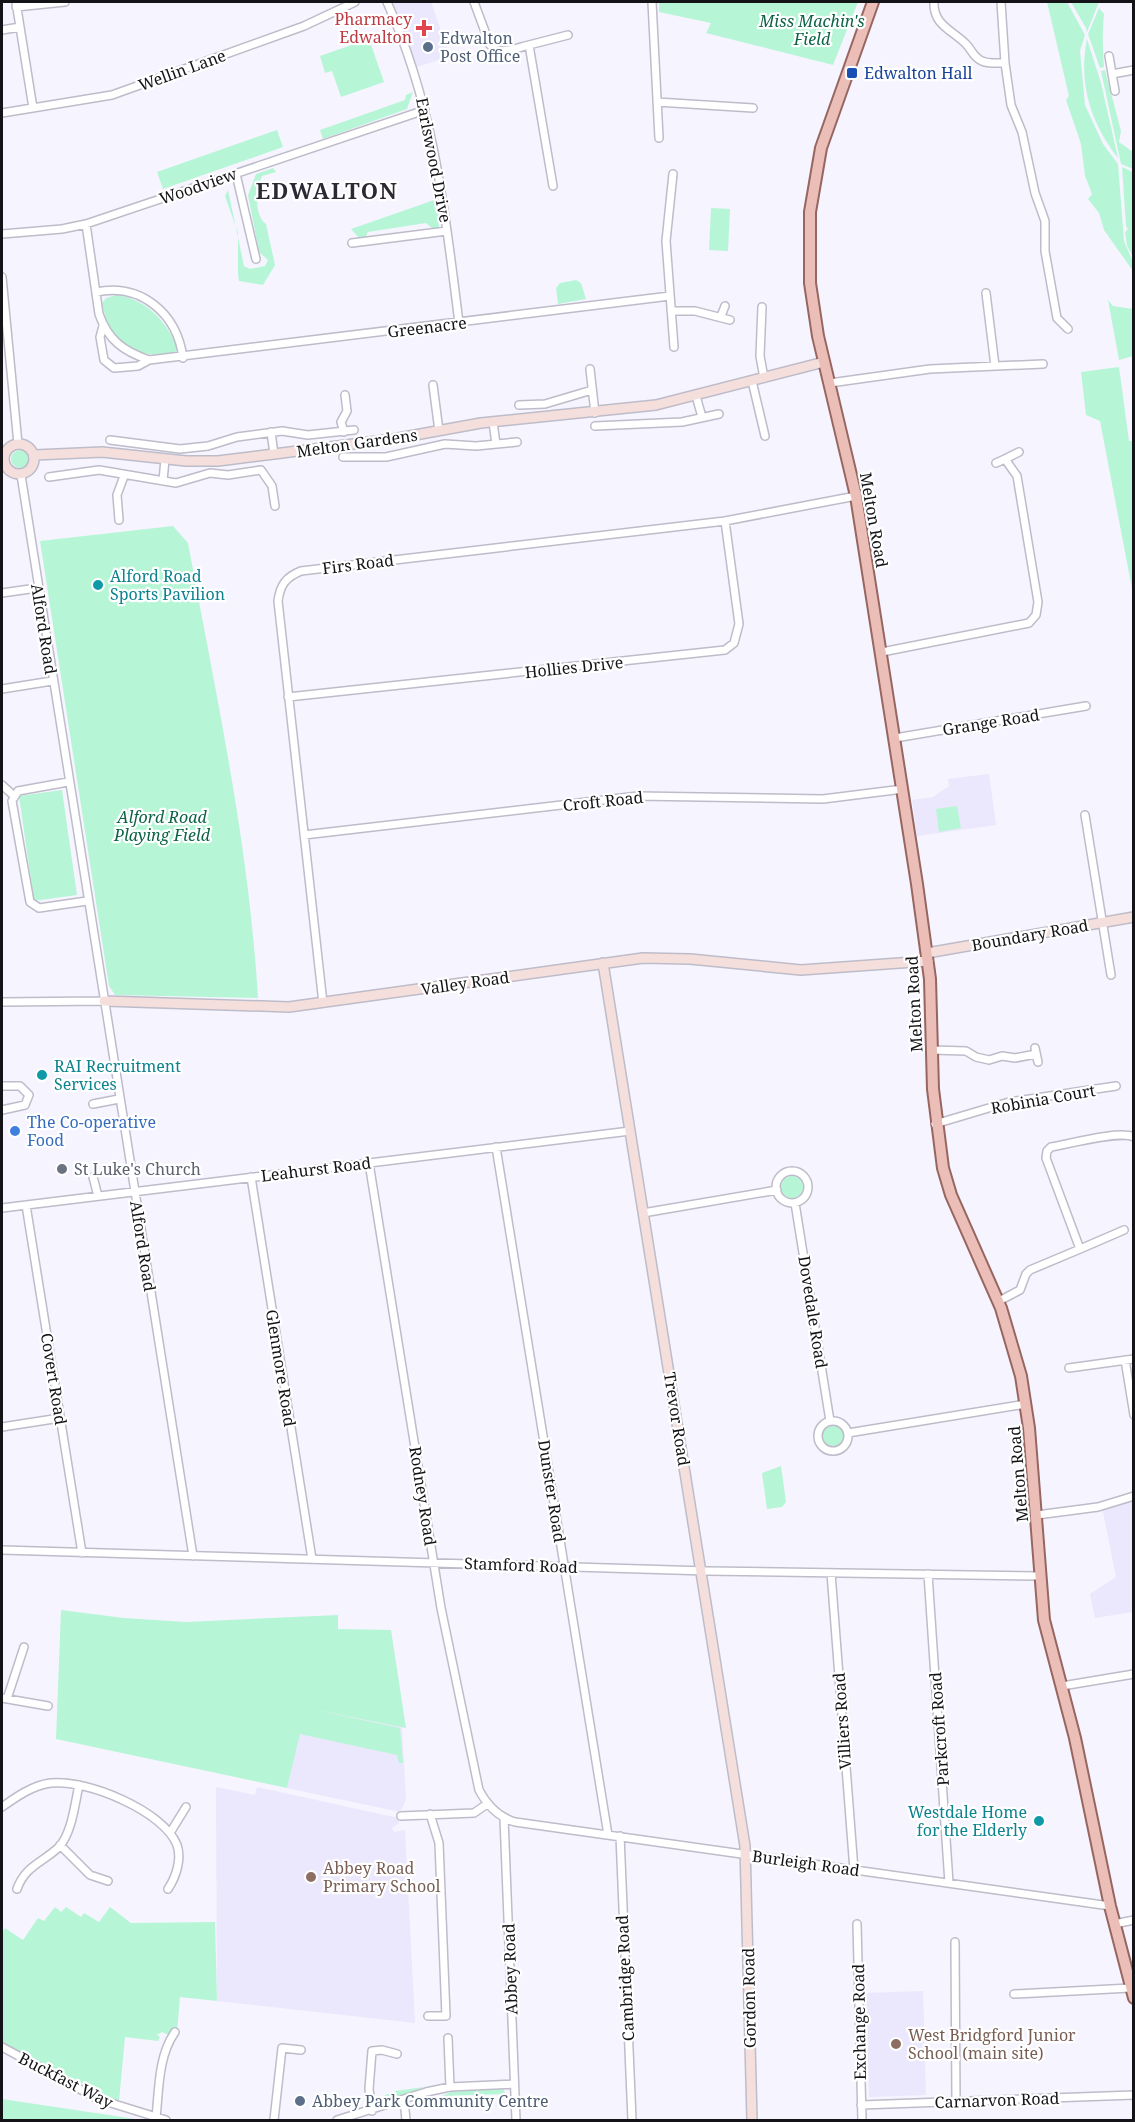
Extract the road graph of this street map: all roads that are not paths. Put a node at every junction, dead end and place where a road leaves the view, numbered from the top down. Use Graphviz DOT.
graph roads {
  1 [pos="64,2"];
  2 [pos="355,2"];
  3 [pos="387,2"];
  4 [pos="474,2"];
  5 [pos="652,2"];
  6 [pos="873,2"];
  7 [pos="934,2"];
  8 [pos="1001,2"];
  9 [pos="16,4"];
  10 [pos="20,27"];
  11 [pos="2,30"];
  12 [pos="568,36"];
  13 [pos="529,45"];
  14 [pos="1109,56"];
  15 [pos="1005,63"];
  16 [pos="1134,70"];
  17 [pos="1112,74"];
  18 [pos="1114,90"];
  19 [pos="657,102"];
  20 [pos="33,108"];
  21 [pos="753,108"];
  22 [pos="425,110"];
  23 [pos="2,113"];
  24 [pos="658,138"];
  25 [pos="236,174"];
  26 [pos="673,174"];
  27 [pos="553,186"];
  28 [pos="86,224"];
  29 [pos="447,231"];
  30 [pos="2,234"];
  31 [pos="352,243"];
  32 [pos="256,259"];
  33 [pos="2,277"];
  34 [pos="96,292"];
  35 [pos="986,293"];
  36 [pos="670,296"];
  37 [pos="725,306"];
  38 [pos="762,307"];
  39 [pos="671,312"];
  40 [pos="721,316"];
  41 [pos="730,320"];
  42 [pos="459,323"];
  43 [pos="103,326"];
  44 [pos="1068,329"];
  45 [pos="674,347"];
  46 [pos="183,358"];
  47 [pos="149,360"];
  48 [pos="825,362"];
  49 [pos="1043,364"];
  50 [pos="995,366"];
  51 [pos="590,369"];
  52 [pos="764,378"];
  53 [pos="752,381"];
  54 [pos="830,383"];
  55 [pos="433,385"];
  56 [pos="592,390"];
  57 [pos="345,395"];
  58 [pos="696,396"];
  59 [pos="519,405"];
  60 [pos="595,413"];
  61 [pos="719,414"];
  62 [pos="702,417"];
  63 [pos="493,422"];
  64 [pos="595,426"];
  65 [pos="354,430"];
  66 [pos="439,431"];
  67 [pos="271,432"];
  68 [pos="344,432"];
  69 [pos="765,436"];
  70 [pos="110,440"];
  71 [pos="517,442"];
  72 [pos="18,444"];
  73 [pos="496,444"];
  74 [pos="1019,452"];
  75 [pos="274,454"];
  76 [pos="34,455"];
  77 [pos="343,457"];
  78 [pos="165,459"];
  79 [pos="1005,459"];
  80 [pos="3,462"];
  81 [pos="996,463"];
  82 [pos="21,475"];
  83 [pos="124,476"];
  84 [pos="49,477"];
  85 [pos="163,482"];
  86 [pos="856,496"];
  87 [pos="274,506"];
  88 [pos="119,520"];
  89 [pos="725,521"];
  90 [pos="37,588"];
  91 [pos="2,593"];
  92 [pos="882,652"];
  93 [pos="52,681"];
  94 [pos="2,689"];
  95 [pos="288,697"];
  96 [pos="1086,706"];
  97 [pos="895,738"];
  98 [pos="68,782"];
  99 [pos="2,785"];
  100 [pos="903,789"];
  101 [pos="14,795"];
  102 [pos="1085,815"];
  103 [pos="304,835"];
  104 [pos="87,901"];
  105 [pos="1134,917"];
  106 [pos="1103,922"];
  107 [pos="927,957"];
  108 [pos="603,963"];
  109 [pos="1111,975"];
  110 [pos="104,1001"];
  111 [pos="2,1002"];
  112 [pos="323,1003"];
  113 [pos="932,1050"];
  114 [pos="1036,1055"];
  115 [pos="2,1086"];
  116 [pos="1116,1086"];
  117 [pos="119,1099"];
  118 [pos="93,1104"];
  119 [pos="2,1110"];
  120 [pos="935,1124"];
  121 [pos="630,1131"];
  122 [pos="1134,1137"];
  123 [pos="496,1147"];
  124 [pos="369,1163"];
  125 [pos="93,1177"];
  126 [pos="250,1177"];
  127 [pos="777,1190"];
  128 [pos="134,1192"];
  129 [pos="98,1196"];
  130 [pos="795,1203"];
  131 [pos="26,1205"];
  132 [pos="2,1208"];
  133 [pos="644,1213"];
  134 [pos="1124,1230"];
  135 [pos="1080,1249"];
  136 [pos="999,1302"];
  137 [pos="1134,1359"];
  138 [pos="1125,1360"];
  139 [pos="1069,1368"];
  140 [pos="1026,1404"];
  141 [pos="1134,1416"];
  142 [pos="60,1418"];
  143 [pos="830,1421"];
  144 [pos="2,1427"];
  145 [pos="848,1433"];
  146 [pos="1134,1496"];
  147 [pos="1037,1515"];
  148 [pos="2,1550"];
  149 [pos="82,1553"];
  150 [pos="193,1556"];
  151 [pos="312,1559"];
  152 [pos="434,1563"];
  153 [pos="564,1567"];
  154 [pos="702,1571"];
  155 [pos="831,1573"];
  156 [pos="928,1575"];
  157 [pos="1040,1576"];
  158 [pos="24,1647"];
  159 [pos="1134,1674"];
  160 [pos="1062,1686"];
  161 [pos="4,1699"];
  162 [pos="48,1706"];
  163 [pos="79,1785"];
  164 [pos="487,1804"];
  165 [pos="2,1807"];
  166 [pos="186,1807"];
  167 [pos="430,1814"];
  168 [pos="401,1816"];
  169 [pos="504,1818"];
  170 [pos="171,1833"];
  171 [pos="608,1835"];
  172 [pos="620,1836"];
  173 [pos="60,1845"];
  174 [pos="746,1854"];
  175 [pos="854,1870"];
  176 [pos="746,1875"];
  177 [pos="108,1881"];
  178 [pos="949,1883"];
  179 [pos="17,1889"];
  180 [pos="168,1889"];
  181 [pos="1110,1906"];
  182 [pos="1134,1920"];
  183 [pos="857,1924"];
  184 [pos="1114,1924"];
  185 [pos="955,1942"];
  186 [pos="1132,1993"];
  187 [pos="1014,1994"];
  188 [pos="428,2016"];
  189 [pos="175,2032"];
  190 [pos="160,2034"];
  191 [pos="448,2038"];
  192 [pos="169,2040"];
  193 [pos="2,2048"];
  194 [pos="301,2050"];
  195 [pos="397,2054"];
  196 [pos="514,2084"];
  197 [pos="450,2087"];
  198 [pos="1134,2095"];
  199 [pos="404,2100"];
  200 [pos="956,2102"];
  201 [pos="861,2105"];
  202 [pos="372,2111"];
  203 [pos="156,2118"];
  204 [pos="166,2121"];
  205 [pos="274,2121"];
  206 [pos="337,2121"];
  207 [pos="406,2121"];
  208 [pos="516,2121"];
  209 [pos="632,2121"];
  210 [pos="752,2121"];
  211 [pos="862,2121"];
  1 -- 9 [label="street"];
  2 -- 20 [label="street, Wellin Lane"];
  3 -- 22 [label="street, Earlswood Drive"];
  4 -- 13 [label="street"];
  5 -- 19 [label="street"];
  6 -- 48 [label="main road, Melton Road"];
  7 -- 15 [label="street"];
  8 -- 15 [label="street"];
  9 -- 10 [label="street"];
  10 -- 11 [label="street"];
  10 -- 20 [label="street"];
  12 -- 13 [label="street"];
  13 -- 27 [label="street"];
  14 -- 17 [label="street"];
  15 -- 44 [label="street"];
  16 -- 17 [label="street"];
  17 -- 18 [label="street"];
  19 -- 21 [label="street"];
  19 -- 24 [label="street"];
  20 -- 23 [label="street, Wellin Lane"];
  22 -- 25 [label="street, Woodview"];
  22 -- 29 [label="street, Earlswood Drive"];
  25 -- 28 [label="street, Woodview"];
  25 -- 32 [label="street"];
  26 -- 36 [label="street"];
  28 -- 30 [label="street, Woodview"];
  28 -- 34 [label="street, Greenacre"];
  29 -- 31 [label="street"];
  29 -- 42 [label="street, Earlswood Drive"];
  33 -- 72 [label="street"];
  34 -- 43 [label="street, Greenacre"];
  34 -- 46 [label="street"];
  35 -- 50 [label="street"];
  36 -- 39 [label="street"];
  36 -- 42 [label="street, Greenacre"];
  37 -- 40 [label="street"];
  38 -- 52 [label="street"];
  39 -- 40 [label="street"];
  39 -- 45 [label="street"];
  40 -- 41 [label="street"];
  42 -- 46 [label="street, Greenacre"];
  43 -- 47 [label="street, Greenacre"];
  43 -- 47 [label="street, Greenacre"];
  46 -- 47 [label="street, Greenacre"];
  48 -- 52 [label="street, Melton Gardens"];
  48 -- 54 [label="main road, Melton Road"];
  49 -- 50 [label="street"];
  50 -- 54 [label="street"];
  51 -- 56 [label="street"];
  52 -- 53 [label="street, Melton Gardens"];
  53 -- 58 [label="street, Melton Gardens"];
  53 -- 69 [label="street"];
  54 -- 86 [label="main road, Melton Road"];
  55 -- 66 [label="street, Melton Gardens"];
  56 -- 59 [label="street"];
  56 -- 60 [label="street"];
  57 -- 68 [label="street, Melton Gardens"];
  58 -- 60 [label="street, Melton Gardens"];
  58 -- 62 [label="street"];
  60 -- 63 [label="street, Melton Gardens"];
  61 -- 62 [label="street"];
  62 -- 64 [label="street"];
  63 -- 66 [label="street, Melton Gardens"];
  63 -- 73 [label="street"];
  65 -- 68 [label="street, Melton Gardens"];
  66 -- 75 [label="street, Melton Gardens"];
  67 -- 68 [label="street, Melton Gardens"];
  67 -- 70 [label="street, Melton Gardens"];
  67 -- 75 [label="street, Melton Gardens"];
  71 -- 73 [label="street, Melton Gardens"];
  72 -- 76 [label="street"];
  72 -- 80 [label="street"];
  73 -- 77 [label="street, Melton Gardens"];
  74 -- 79 [label="street"];
  75 -- 78 [label="street, Melton Gardens"];
  76 -- 78 [label="street, Melton Gardens"];
  76 -- 82 [label="street"];
  78 -- 85 [label="street"];
  79 -- 81 [label="street"];
  79 -- 92 [label="street"];
  80 -- 82 [label="street"];
  82 -- 90 [label="street, Alford Road"];
  83 -- 84 [label="street"];
  83 -- 85 [label="street"];
  83 -- 88 [label="street"];
  85 -- 87 [label="street"];
  86 -- 89 [label="street, Firs Road"];
  86 -- 92 [label="main road, Melton Road"];
  89 -- 95 [label="street, Firs Road"];
  89 -- 95 [label="street, Hollies Drive"];
  90 -- 91 [label="street"];
  90 -- 93 [label="street, Alford Road"];
  92 -- 97 [label="main road, Melton Road"];
  93 -- 94 [label="street"];
  93 -- 98 [label="street, Alford Road"];
  95 -- 103 [label="street, Firs Road"];
  96 -- 97 [label="street, Grange Road"];
  97 -- 100 [label="main road, Melton Road"];
  98 -- 101 [label="street"];
  98 -- 104 [label="street, Alford Road"];
  99 -- 101 [label="street"];
  100 -- 103 [label="street, Croft Road"];
  100 -- 107 [label="main road, Melton Road"];
  101 -- 104 [label="street"];
  102 -- 106 [label="street"];
  103 -- 112 [label="street, Firs Road"];
  104 -- 110 [label="street, Alford Road"];
  105 -- 106 [label="street, Boundary Road"];
  106 -- 107 [label="street, Boundary Road"];
  106 -- 109 [label="street"];
  107 -- 108 [label="street, Valley Road"];
  107 -- 113 [label="main road, Melton Road"];
  108 -- 112 [label="street, Valley Road"];
  108 -- 121 [label="street, Trevor Road"];
  110 -- 111 [label="street, Valley Road"];
  110 -- 112 [label="street, Valley Road"];
  110 -- 117 [label="street, Alford Road"];
  113 -- 114 [label="street"];
  113 -- 120 [label="main road, Melton Road"];
  115 -- 119 [label="street"];
  116 -- 120 [label="street, Robinia Court"];
  117 -- 118 [label="street"];
  117 -- 128 [label="street, Alford Road"];
  120 -- 136 [label="main road, Melton Road"];
  121 -- 123 [label="street, Leahurst Road"];
  121 -- 133 [label="street, Trevor Road"];
  122 -- 135 [label="street"];
  123 -- 124 [label="street, Leahurst Road"];
  123 -- 153 [label="street, Dunster Road"];
  124 -- 126 [label="street, Leahurst Road"];
  124 -- 152 [label="street, Rodney Road"];
  125 -- 129 [label="street"];
  126 -- 128 [label="street, Leahurst Road"];
  126 -- 151 [label="street, Glenmore Road"];
  127 -- 130 [label="street"];
  127 -- 130 [label="street"];
  127 -- 133 [label="street"];
  128 -- 129 [label="street, Leahurst Road"];
  128 -- 150 [label="street, Alford Road"];
  129 -- 131 [label="street, Leahurst Road"];
  130 -- 143 [label="street, Dovedale Road"];
  131 -- 132 [label="street, Leahurst Road"];
  131 -- 142 [label="street, Covert Road"];
  133 -- 154 [label="street, Trevor Road"];
  134 -- 135 [label="street"];
  135 -- 136 [label="street"];
  136 -- 140 [label="main road, Melton Road"];
  137 -- 138 [label="street"];
  138 -- 139 [label="street"];
  138 -- 141 [label="street"];
  140 -- 145 [label="street"];
  140 -- 147 [label="main road, Melton Road"];
  142 -- 144 [label="street"];
  142 -- 149 [label="street, Covert Road"];
  143 -- 145 [label="street"];
  143 -- 145 [label="street"];
  146 -- 147 [label="street"];
  147 -- 157 [label="main road, Melton Road"];
  148 -- 149 [label="street, Stamford Road"];
  149 -- 150 [label="street, Stamford Road"];
  150 -- 151 [label="street, Stamford Road"];
  151 -- 152 [label="street, Stamford Road"];
  152 -- 153 [label="street, Stamford Road"];
  152 -- 164 [label="street, Rodney Road"];
  153 -- 154 [label="street, Stamford Road"];
  153 -- 171 [label="street, Dunster Road"];
  154 -- 155 [label="street, Stamford Road"];
  154 -- 174 [label="street, Trevor Road"];
  155 -- 156 [label="street, Stamford Road"];
  155 -- 175 [label="street, Villiers Road"];
  156 -- 157 [label="street, Stamford Road"];
  156 -- 178 [label="street, Parkcroft Road"];
  157 -- 160 [label="main road, Melton Road"];
  158 -- 161 [label="street"];
  159 -- 160 [label="street"];
  160 -- 181 [label="main road, Melton Road"];
  161 -- 162 [label="street"];
  163 -- 165 [label="street"];
  163 -- 170 [label="street"];
  163 -- 173 [label="street"];
  164 -- 167 [label="street"];
  164 -- 169 [label="street, Rodney Road"];
  166 -- 170 [label="street"];
  167 -- 168 [label="street"];
  167 -- 188 [label="street"];
  169 -- 171 [label="street, Burleigh Road"];
  169 -- 196 [label="street, Abbey Road"];
  170 -- 180 [label="street"];
  171 -- 172 [label="street, Burleigh Road"];
  172 -- 174 [label="street, Burleigh Road"];
  172 -- 209 [label="street, Cambridge Road"];
  173 -- 177 [label="street"];
  173 -- 179 [label="street"];
  174 -- 175 [label="street, Burleigh Road"];
  174 -- 176 [label="street, Trevor Road"];
  175 -- 178 [label="street, Burleigh Road"];
  176 -- 210 [label="street, Gordon Road"];
  178 -- 181 [label="street, Burleigh Road"];
  181 -- 184 [label="main road, Melton Road"];
  182 -- 184 [label="street"];
  183 -- 201 [label="street, Exchange Road"];
  184 -- 186 [label="main road, Melton Road"];
  185 -- 200 [label="street"];
  186 -- 187 [label="street"];
  189 -- 192 [label="street"];
  190 -- 192 [label="street"];
  191 -- 197 [label="street"];
  192 -- 203 [label="street"];
  193 -- 203 [label="street, Buckfast Way"];
  194 -- 205 [label="street"];
  195 -- 202 [label="street"];
  196 -- 197 [label="street"];
  196 -- 208 [label="street, Abbey Road"];
  197 -- 199 [label="street"];
  198 -- 200 [label="street, Carnarvon Road"];
  199 -- 202 [label="street"];
  199 -- 207 [label="street"];
  200 -- 201 [label="street, Carnarvon Road"];
  201 -- 211 [label="street, Exchange Road"];
  202 -- 206 [label="street"];
  203 -- 204 [label="street, Buckfast Way"];
}
